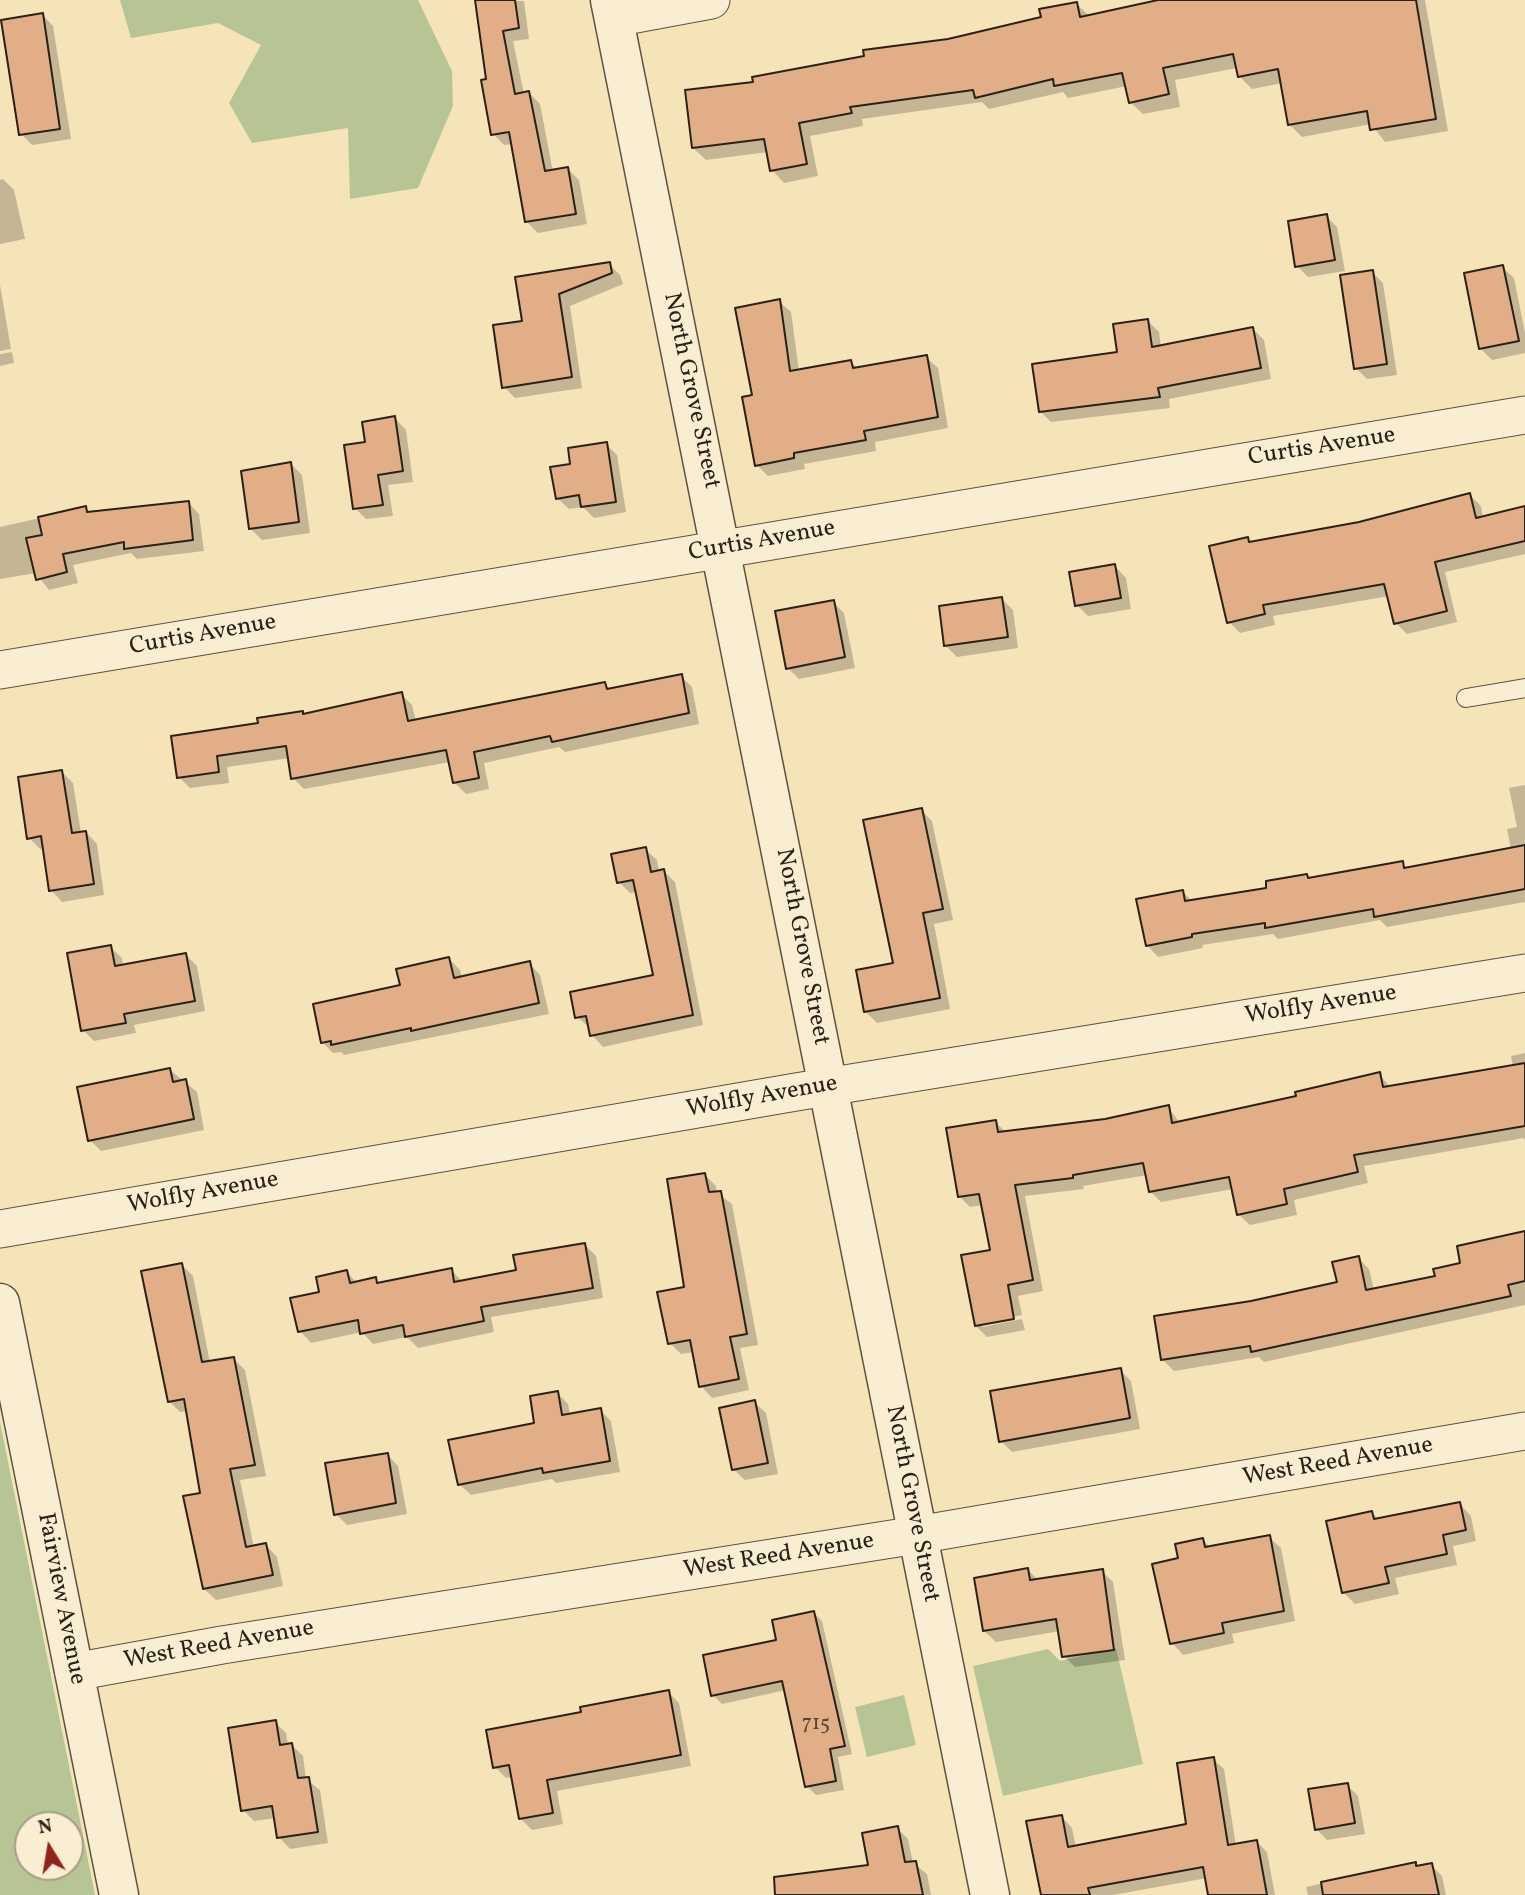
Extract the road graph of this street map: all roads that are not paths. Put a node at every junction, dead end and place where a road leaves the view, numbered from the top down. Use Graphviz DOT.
graph roads {
  1 [pos="711,0"];
  2 [pos="612,9"];
  3 [pos="1525,415"];
  4 [pos="723,549"];
  5 [pos="0,670"];
  6 [pos="1525,688"];
  7 [pos="1466,698"];
  8 [pos="1525,973"];
  9 [pos="828,1087"];
  10 [pos="0,1229"];
  11 [pos="0,1303"];
  12 [pos="1525,1431"];
  13 [pos="917,1535"];
  14 [pos="74,1672"];
  15 [pos="119,1895"];
  16 [pos="990,1895"];
  1 -- 2 [label="street"];
  2 -- 4 [label="street, North Grove Street"];
  3 -- 4 [label="street, Curtis Avenue"];
  4 -- 5 [label="street, Curtis Avenue"];
  4 -- 9 [label="street, North Grove Street"];
  6 -- 7 [label="lane"];
  8 -- 9 [label="street, Wolfly Avenue"];
  9 -- 10 [label="street, Wolfly Avenue"];
  9 -- 13 [label="street, North Grove Street"];
  11 -- 14 [label="street, Fairview Avenue"];
  12 -- 13 [label="street, West Reed Avenue"];
  13 -- 14 [label="street, West Reed Avenue"];
  13 -- 16 [label="street, North Grove Street"];
  14 -- 15 [label="street, Fairview Avenue"];
}
